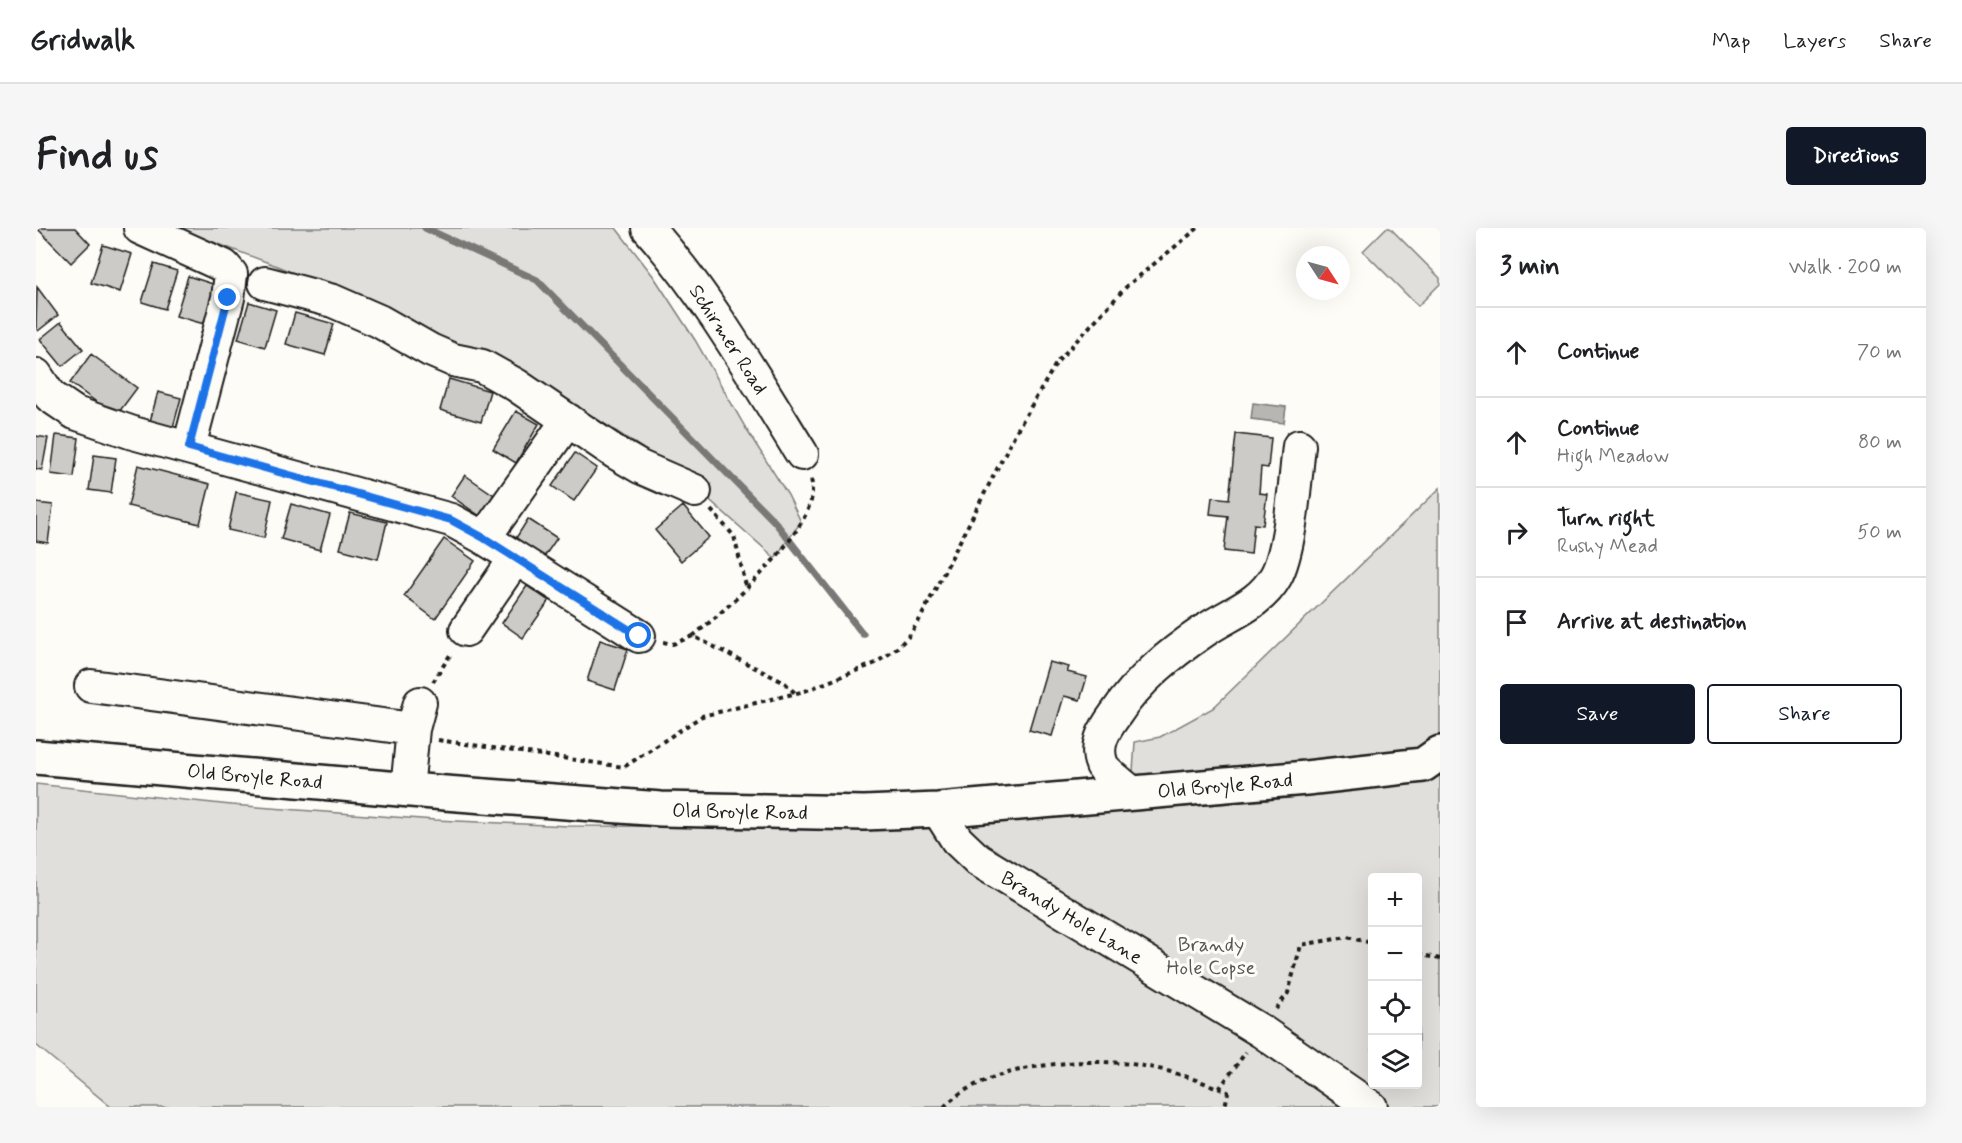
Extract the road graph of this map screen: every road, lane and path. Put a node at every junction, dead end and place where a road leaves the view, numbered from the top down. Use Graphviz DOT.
graph roads {
  1 [pos="140,228"];
  2 [pos="648,228"];
  3 [pos="1198,228"];
  4 [pos="265,283"];
  5 [pos="41,393"];
  6 [pos="568,420"];
  7 [pos="1299,446"];
  8 [pos="189,447"];
  9 [pos="802,454"];
  10 [pos="695,492"];
  11 [pos="484,538"];
  12 [pos="515,559"];
  13 [pos="747,586"];
  14 [pos="466,630"];
  15 [pos="639,636"];
  16 [pos="693,636"];
  17 [pos="91,687"];
  18 [pos="795,693"];
  19 [pos="417,716"];
  20 [pos="36,757"];
  21 [pos="1434,760"];
  22 [pos="407,790"];
  23 [pos="1132,793"];
  24 [pos="938,810"];
  25 [pos="1368,942"];
  26 [pos="1422,955"];
  27 [pos="1440,959"];
  28 [pos="1261,1031"];
  29 [pos="1219,1089"];
  30 [pos="944,1107"];
  31 [pos="1225,1107"];
  32 [pos="1371,1107"];
  1 -- 8 [label="street"];
  2 -- 9 [label="street, Schirmer Road"];
  3 -- 18 [label="path"];
  4 -- 6 [label="street"];
  5 -- 8 [label="street"];
  6 -- 10 [label="street"];
  6 -- 11 [label="street"];
  7 -- 23 [label="street"];
  8 -- 11 [label="street"];
  9 -- 13 [label="path"];
  10 -- 13 [label="path"];
  11 -- 12 [label="street"];
  12 -- 14 [label="street"];
  12 -- 15 [label="street"];
  13 -- 16 [label="path"];
  14 -- 19 [label="path"];
  15 -- 16 [label="path"];
  16 -- 18 [label="path"];
  17 -- 19 [label="street"];
  18 -- 19 [label="path"];
  19 -- 22 [label="street"];
  20 -- 22 [label="main road, Old Broyle Road"];
  21 -- 23 [label="main road, Old Broyle Road"];
  22 -- 24 [label="main road, Old Broyle Road"];
  23 -- 24 [label="main road, Old Broyle Road"];
  24 -- 28 [label="street, Brandy Hole Lane"];
  25 -- 28 [label="path"];
  26 -- 27 [label="path"];
  28 -- 29 [label="path"];
  28 -- 32 [label="street, Brandy Hole Lane"];
  29 -- 30 [label="path"];
  29 -- 31 [label="path"];
}
